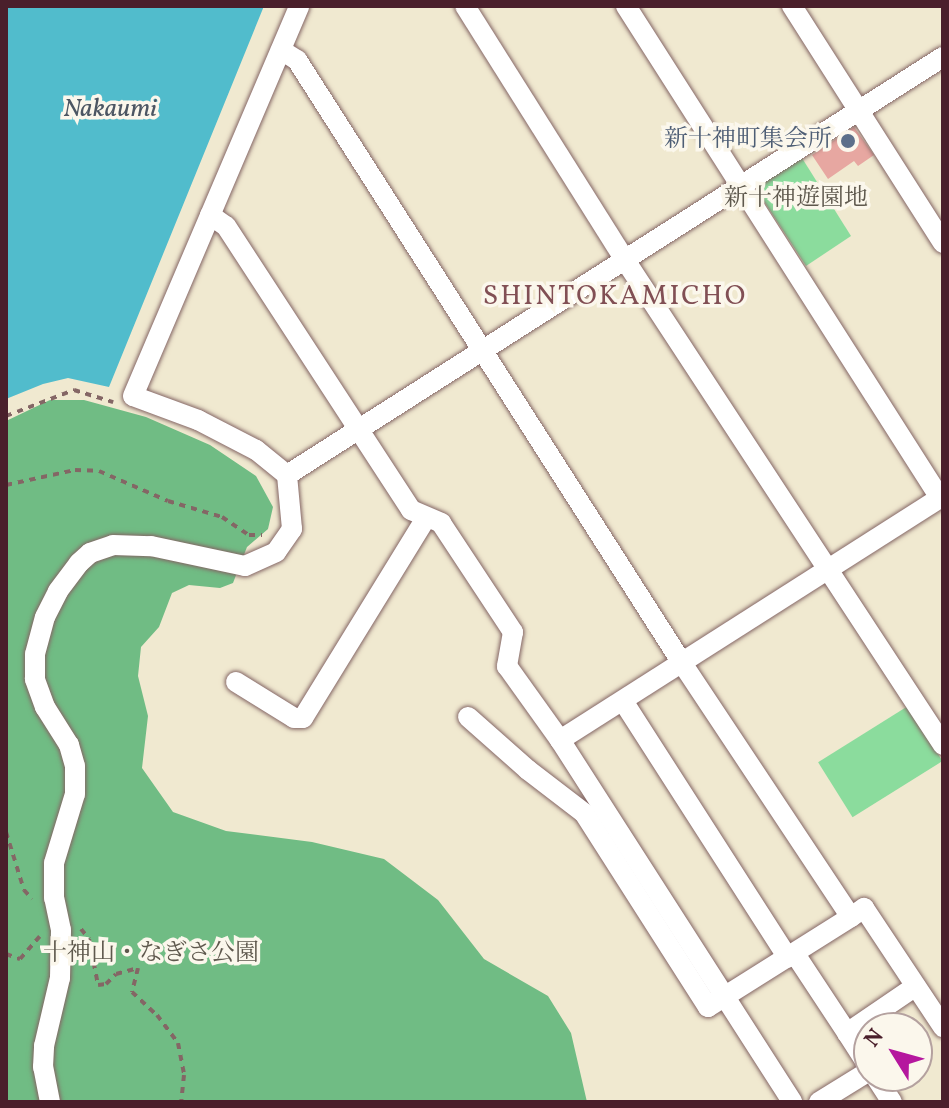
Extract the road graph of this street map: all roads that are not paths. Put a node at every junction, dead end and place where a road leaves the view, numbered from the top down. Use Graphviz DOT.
graph roads {
  1 [pos="299,6"];
  2 [pos="465,6"];
  3 [pos="626,6"];
  4 [pos="792,6"];
  5 [pos="281,50"];
  6 [pos="943,57"];
  7 [pos="858,112"];
  8 [pos="739,187"];
  9 [pos="210,215"];
  10 [pos="943,243"];
  11 [pos="625,260"];
  12 [pos="484,349"];
  13 [pos="357,428"];
  14 [pos="287,475"];
  15 [pos="942,497"];
  16 [pos="426,518"];
  17 [pos="828,570"];
  18 [pos="682,663"];
  19 [pos="236,682"];
  20 [pos="623,701"];
  21 [pos="468,717"];
  22 [pos="560,740"];
  23 [pos="943,745"];
  24 [pos="851,917"];
  25 [pos="792,956"];
  26 [pos="916,986"];
  27 [pos="726,999"];
  28 [pos="943,1027"];
  29 [pos="847,1033"];
  30 [pos="853,1043"];
  31 [pos="853,1080"];
  32 [pos="50,1102"];
  33 [pos="792,1102"];
  34 [pos="819,1102"];
  1 -- 5 [label="street"];
  2 -- 11 [label="street"];
  3 -- 8 [label="street"];
  4 -- 7 [label="street"];
  5 -- 9 [label="street"];
  5 -- 12 [label="street"];
  6 -- 7 [label="street"];
  7 -- 8 [label="street"];
  7 -- 10 [label="street"];
  8 -- 11 [label="street"];
  8 -- 15 [label="street"];
  9 -- 13 [label="street"];
  9 -- 14 [label="street"];
  11 -- 12 [label="street"];
  11 -- 17 [label="street"];
  12 -- 13 [label="street"];
  12 -- 18 [label="street"];
  13 -- 14 [label="street"];
  13 -- 16 [label="street"];
  14 -- 32 [label="street"];
  15 -- 17 [label="street"];
  16 -- 19 [label="street"];
  16 -- 22 [label="street"];
  17 -- 18 [label="street"];
  17 -- 23 [label="street"];
  18 -- 20 [label="street"];
  18 -- 24 [label="street"];
  20 -- 22 [label="street"];
  20 -- 25 [label="street"];
  21 -- 27 [label="street"];
  22 -- 27 [label="street"];
  24 -- 25 [label="street"];
  24 -- 26 [label="street"];
  25 -- 27 [label="street"];
  25 -- 29 [label="street"];
  26 -- 28 [label="street"];
  26 -- 29 [label="street"];
  27 -- 33 [label="street"];
  29 -- 30 [label="street"];
  31 -- 34 [label="street"];
}
